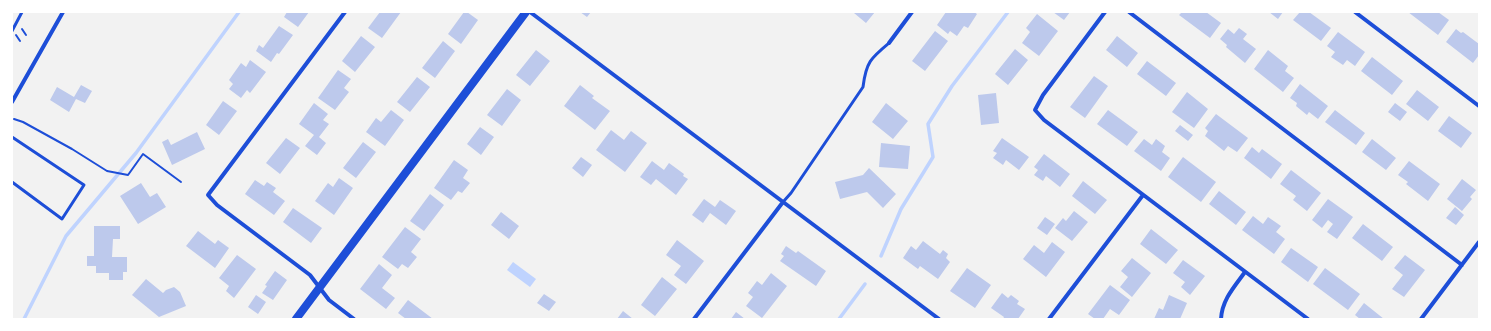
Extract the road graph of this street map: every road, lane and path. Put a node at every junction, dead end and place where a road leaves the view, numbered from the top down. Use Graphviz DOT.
graph roads {
  1 [pos="22,12"];
  2 [pos="63,12"];
  3 [pos="345,12"];
  4 [pos="526,12"];
  5 [pos="530,12"];
  6 [pos="912,12"];
  7 [pos="1105,12"];
  8 [pos="1129,12"];
  9 [pos="1355,12"];
  10 [pos="12,31"];
  11 [pos="889,43"];
  12 [pos="12,102"];
  13 [pos="1479,106"];
  14 [pos="14,119"];
  15 [pos="12,136"];
  16 [pos="12,182"];
  17 [pos="181,182"];
  18 [pos="1143,195"];
  19 [pos="783,202"];
  20 [pos="1479,242"];
  21 [pos="1462,265"];
  22 [pos="1245,272"];
  23 [pos="320,288"];
  24 [pos="296,319"];
  25 [pos="354,319"];
  26 [pos="694,319"];
  27 [pos="938,319"];
  28 [pos="1050,319"];
  29 [pos="1221,319"];
  30 [pos="1308,319"];
  31 [pos="1421,319"];
  1 -- 10 [label="lane"];
  2 -- 12 [label="street"];
  3 -- 23 [label="street"];
  4 -- 23 [label="main road"];
  5 -- 19 [label="street"];
  6 -- 11 [label="street"];
  7 -- 18 [label="street"];
  8 -- 21 [label="street"];
  9 -- 13 [label="street"];
  11 -- 19 [label="lane"];
  14 -- 17 [label="path"];
  15 -- 16 [label="lane"];
  18 -- 22 [label="street"];
  18 -- 28 [label="street"];
  19 -- 26 [label="street"];
  19 -- 27 [label="street"];
  20 -- 21 [label="street"];
  21 -- 31 [label="street"];
  22 -- 29 [label="street"];
  22 -- 30 [label="street"];
  23 -- 24 [label="main road"];
  23 -- 25 [label="street"];
}
